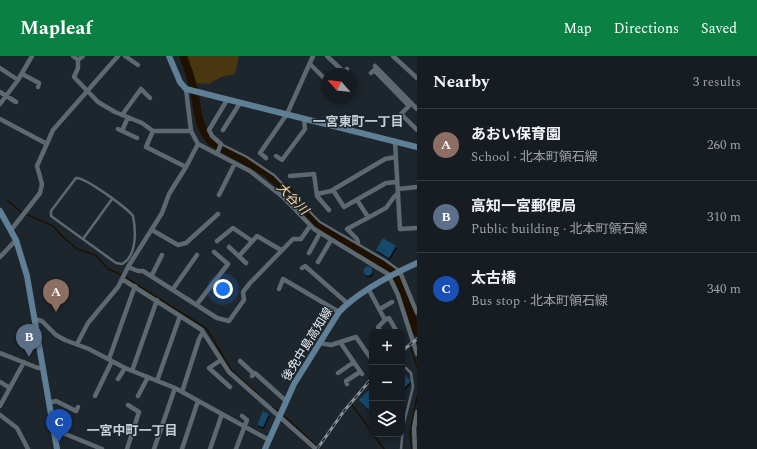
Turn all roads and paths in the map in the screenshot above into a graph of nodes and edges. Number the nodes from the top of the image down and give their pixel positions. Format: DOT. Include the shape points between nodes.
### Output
graph roads {
  1 [pos="32,56"];
  2 [pos="73,56"];
  3 [pos="83,56"];
  4 [pos="118,56"];
  5 [pos="125,56"];
  6 [pos="169,56"];
  7 [pos="313,56"];
  8 [pos="327,56"];
  9 [pos="393,56"];
  10 [pos="78,60"];
  11 [pos="310,64"];
  12 [pos="138,65"];
  13 [pos="375,66"];
  14 [pos="0,68"];
  15 [pos="338,68"];
  16 [pos="371,73"];
  17 [pos="22,74"];
  18 [pos="321,75"];
  19 [pos="417,78"];
  20 [pos="18,80"];
  21 [pos="38,87"];
  22 [pos="186,89"];
  23 [pos="0,92"];
  24 [pos="88,92"];
  25 [pos="7,96"];
  26 [pos="150,98"];
  27 [pos="227,100"];
  28 [pos="16,102"];
  29 [pos="0,104"];
  30 [pos="240,104"];
  31 [pos="417,109"];
  32 [pos="286,114"];
  33 [pos="122,115"];
  34 [pos="128,118"];
  35 [pos="0,119"];
  36 [pos="304,119"];
  37 [pos="223,130"];
  38 [pos="417,130"];
  39 [pos="191,131"];
  40 [pos="153,132"];
  41 [pos="137,138"];
  42 [pos="395,142"];
  43 [pos="47,144"];
  44 [pos="198,144"];
  45 [pos="221,144"];
  46 [pos="417,147"];
  47 [pos="217,154"];
  48 [pos="276,156"];
  49 [pos="266,158"];
  50 [pos="396,158"];
  51 [pos="235,163"];
  52 [pos="186,167"];
  53 [pos="290,176"];
  54 [pos="397,182"];
  55 [pos="416,186"];
  56 [pos="333,190"];
  57 [pos="398,191"];
  58 [pos="317,194"];
  59 [pos="220,195"];
  60 [pos="112,199"];
  61 [pos="357,200"];
  62 [pos="329,210"];
  63 [pos="0,211"];
  64 [pos="218,214"];
  65 [pos="368,217"];
  66 [pos="310,226"];
  67 [pos="417,228"];
  68 [pos="11,230"];
  69 [pos="152,230"];
  70 [pos="320,233"];
  71 [pos="16,240"];
  72 [pos="83,240"];
  73 [pos="331,240"];
  74 [pos="217,241"];
  75 [pos="252,241"];
  76 [pos="358,243"];
  77 [pos="229,247"];
  78 [pos="281,250"];
  79 [pos="214,252"];
  80 [pos="308,253"];
  81 [pos="162,255"];
  82 [pos="197,255"];
  83 [pos="240,256"];
  84 [pos="0,258"];
  85 [pos="246,262"];
  86 [pos="318,262"];
  87 [pos="417,264"];
  88 [pos="128,267"];
  89 [pos="302,268"];
  90 [pos="400,272"];
  91 [pos="152,275"];
  92 [pos="391,276"];
  93 [pos="123,277"];
  94 [pos="135,286"];
  95 [pos="172,288"];
  96 [pos="279,289"];
  97 [pos="369,290"];
  98 [pos="157,300"];
  99 [pos="392,302"];
  100 [pos="347,303"];
  101 [pos="197,304"];
  102 [pos="380,310"];
  103 [pos="339,312"];
  104 [pos="417,313"];
  105 [pos="180,316"];
  106 [pos="34,319"];
  107 [pos="385,320"];
  108 [pos="379,329"];
  109 [pos="395,329"];
  110 [pos="203,332"];
  111 [pos="340,342"];
  112 [pos="319,343"];
  113 [pos="77,344"];
  114 [pos="0,353"];
  115 [pos="417,354"];
  116 [pos="369,356"];
  117 [pos="110,360"];
  118 [pos="221,360"];
  119 [pos="240,361"];
  120 [pos="24,362"];
  121 [pos="354,362"];
  122 [pos="43,368"];
  123 [pos="124,368"];
  124 [pos="406,368"];
  125 [pos="132,371"];
  126 [pos="338,373"];
  127 [pos="148,377"];
  128 [pos="118,379"];
  129 [pos="157,380"];
  130 [pos="0,382"];
  131 [pos="347,384"];
  132 [pos="230,387"];
  133 [pos="10,388"];
  134 [pos="175,388"];
  135 [pos="182,392"];
  136 [pos="95,396"];
  137 [pos="138,396"];
  138 [pos="198,401"];
  139 [pos="286,401"];
  140 [pos="49,403"];
  141 [pos="128,405"];
  142 [pos="0,406"];
  143 [pos="78,407"];
  144 [pos="417,412"];
  145 [pos="222,414"];
  146 [pos="280,414"];
  147 [pos="0,415"];
  148 [pos="242,416"];
  149 [pos="245,426"];
  150 [pos="54,432"];
  151 [pos="269,440"];
  152 [pos="28,449"];
  153 [pos="57,449"];
  154 [pos="102,449"];
  155 [pos="127,449"];
  156 [pos="154,449"];
  157 [pos="182,449"];
  158 [pos="210,449"];
  159 [pos="236,449"];
  160 [pos="265,449"];
  161 [pos="316,449"];
  162 [pos="401,449"];
  163 [pos="415,449"];
  1 -- 17 [label="street"];
  2 -- 10 [label="street"];
  3 -- 10 [label="street"];
  4 -- 24 [label="street"];
  5 -- 12 [label="street"];
  6 -- 22 [label="main road" via="180,82"];
  7 -- 11 [label="street"];
  8 -- 15 [label="street"];
  9 -- 19 [label="street"];
  10 -- 24 [label="street" via="74,77"];
  11 -- 18 [label="street"];
  11 -- 32 [label="street"];
  13 -- 31 [label="street"];
  14 -- 20 [label="street"];
  16 -- 38 [label="street" via="374,70 409,106 401,114"];
  17 -- 20 [label="street"];
  17 -- 21 [label="street" via="39,83"];
  20 -- 25 [label="street"];
  22 -- 27 [label="main road"];
  22 -- 39 [label="street"];
  23 -- 25 [label="street"];
  24 -- 33 [label="street" via="98,102"];
  24 -- 43 [label="street" via="53,130"];
  25 -- 28 [label="street"];
  25 -- 29 [label="street"];
  26 -- 33 [label="street" via="141,89"];
  27 -- 30 [label="main road"];
  27 -- 45 [label="street" via="209,130"];
  30 -- 32 [label="main road"];
  30 -- 37 [label="street"];
  32 -- 36 [label="main road"];
  32 -- 49 [label="street" via="260,153"];
  33 -- 34 [label="street"];
  34 -- 40 [label="street" via="142,123"];
  34 -- 41 [label="street" via="120,130"];
  35 -- 43 [label="street"];
  36 -- 42 [label="main road"];
  36 -- 48 [label="street" via="305,128 282,160"];
  39 -- 40 [label="street"];
  39 -- 44 [label="street"];
  40 -- 52 [label="street" via="146,147"];
  42 -- 46 [label="main road"];
  42 -- 50 [label="street"];
  43 -- 68 [label="street" via="37,166 42,184 40,193"];
  44 -- 47 [label="street"];
  44 -- 52 [label="street"];
  45 -- 47 [label="street"];
  45 -- 76 [label="lane" via="264,168 285,185 320,222"];
  47 -- 51 [label="street"];
  50 -- 54 [label="street"];
  50 -- 56 [label="street" via="385,159"];
  51 -- 59 [label="street"];
  51 -- 66 [label="street" via="250,171 283,197"];
  52 -- 69 [label="street" via="169,194"];
  53 -- 58 [label="street" via="314,174"];
  54 -- 57 [label="street"];
  54 -- 61 [label="street" via="386,183"];
  55 -- 57 [label="street"];
  56 -- 58 [label="street"];
  56 -- 61 [label="street" via="344,208"];
  57 -- 65 [label="street" via="386,208"];
  57 -- 67 [label="street" via="400,229"];
  58 -- 62 [label="street"];
  60 -- 72 [label="lane"];
  60 -- 72 [label="lane" via="133,216 134,250 131,256 125,263 119,264"];
  60 -- 72 [label="lane" via="83,179 76,178 51,212 53,218"];
  61 -- 65 [label="street"];
  63 -- 68 [label="main road"];
  64 -- 69 [label="street" via="186,243 178,245"];
  65 -- 76 [label="street" via="347,229"];
  66 -- 70 [label="street"];
  66 -- 78 [label="street" via="301,239 292,239"];
  68 -- 71 [label="main road"];
  69 -- 88 [label="street"];
  70 -- 73 [label="street"];
  70 -- 80 [label="street"];
  71 -- 84 [label="street"];
  71 -- 106 [label="main road" via="26,270"];
  73 -- 86 [label="street"];
  73 -- 92 [label="street"];
  74 -- 75 [label="street" via="233,228"];
  75 -- 78 [label="street" via="257,236"];
  75 -- 83 [label="street"];
  76 -- 90 [label="lane" via="392,264"];
  77 -- 83 [label="street"];
  78 -- 101 [label="street" via="243,292 244,300 229,321 217,318"];
  79 -- 101 [label="street" via="228,264"];
  81 -- 91 [label="street"];
  82 -- 95 [label="street"];
  83 -- 85 [label="street"];
  87 -- 90 [label="main road, 後免中島高知線"];
  88 -- 91 [label="street"];
  88 -- 93 [label="street"];
  89 -- 100 [label="street" via="305,266"];
  90 -- 92 [label="main road, 後免中島高知線"];
  90 -- 104 [label="street"];
  91 -- 95 [label="street"];
  92 -- 97 [label="main road, 後免中島高知線"];
  92 -- 115 [label="street"];
  93 -- 94 [label="street"];
  93 -- 113 [label="street" via="118,287 88,322"];
  94 -- 98 [label="street"];
  94 -- 117 [label="street"];
  95 -- 101 [label="street"];
  96 -- 103 [label="street" via="283,279"];
  97 -- 100 [label="main road, 後免中島高知線"];
  97 -- 102 [label="street"];
  98 -- 105 [label="street"];
  98 -- 125 [label="street"];
  99 -- 102 [label="street"];
  100 -- 103 [label="main road, 後免中島高知線"];
  102 -- 107 [label="street"];
  103 -- 112 [label="main road, 後免中島高知線"];
  105 -- 110 [label="street"];
  105 -- 129 [label="street"];
  106 -- 113 [label="street" via="42,321 58,337"];
  106 -- 122 [label="main road"];
  107 -- 108 [label="street"];
  107 -- 109 [label="street" via="389,318"];
  110 -- 118 [label="street"];
  110 -- 135 [label="street"];
  111 -- 112 [label="street" via="331,345"];
  111 -- 116 [label="street" via="356,337"];
  111 -- 121 [label="street"];
  112 -- 139 [label="main road, 後免中島高知線"];
  113 -- 117 [label="street"];
  114 -- 120 [label="street"];
  117 -- 123 [label="street"];
  117 -- 136 [label="street"];
  118 -- 132 [label="street" via="209,368"];
  118 -- 146 [label="street" via="232,374"];
  119 -- 139 [label="street" via="253,375 255,373"];
  120 -- 122 [label="street"];
  120 -- 133 [label="street"];
  121 -- 126 [label="street"];
  121 -- 131 [label="street" via="361,373 346,382"];
  122 -- 140 [label="main road"];
  123 -- 125 [label="street"];
  123 -- 128 [label="street"];
  124 -- 162 [label="lane" via="411,373 413,387 403,427"];
  125 -- 127 [label="street"];
  127 -- 129 [label="street"];
  127 -- 137 [label="street"];
  129 -- 134 [label="street"];
  130 -- 133 [label="street"];
  133 -- 142 [label="street"];
  134 -- 135 [label="street"];
  134 -- 156 [label="street"];
  135 -- 138 [label="street"];
  138 -- 145 [label="street"];
  138 -- 157 [label="street"];
  139 -- 146 [label="main road, 後免中島高知線"];
  140 -- 143 [label="street" via="56,401 76,411"];
  140 -- 150 [label="main road"];
  141 -- 155 [label="street" via="139,412"];
  144 -- 163 [label="street" via="414,428"];
  145 -- 149 [label="street"];
  145 -- 158 [label="street"];
  146 -- 151 [label="main road, 後免中島高知線"];
  146 -- 161 [label="street"];
  147 -- 152 [label="street" via="17,428"];
  148 -- 149 [label="street" via="248,420"];
  149 -- 151 [label="street"];
  149 -- 159 [label="street"];
  150 -- 153 [label="main road"];
  150 -- 154 [label="street" via="58,431"];
  151 -- 160 [label="main road, 後免中島高知線"];
}
